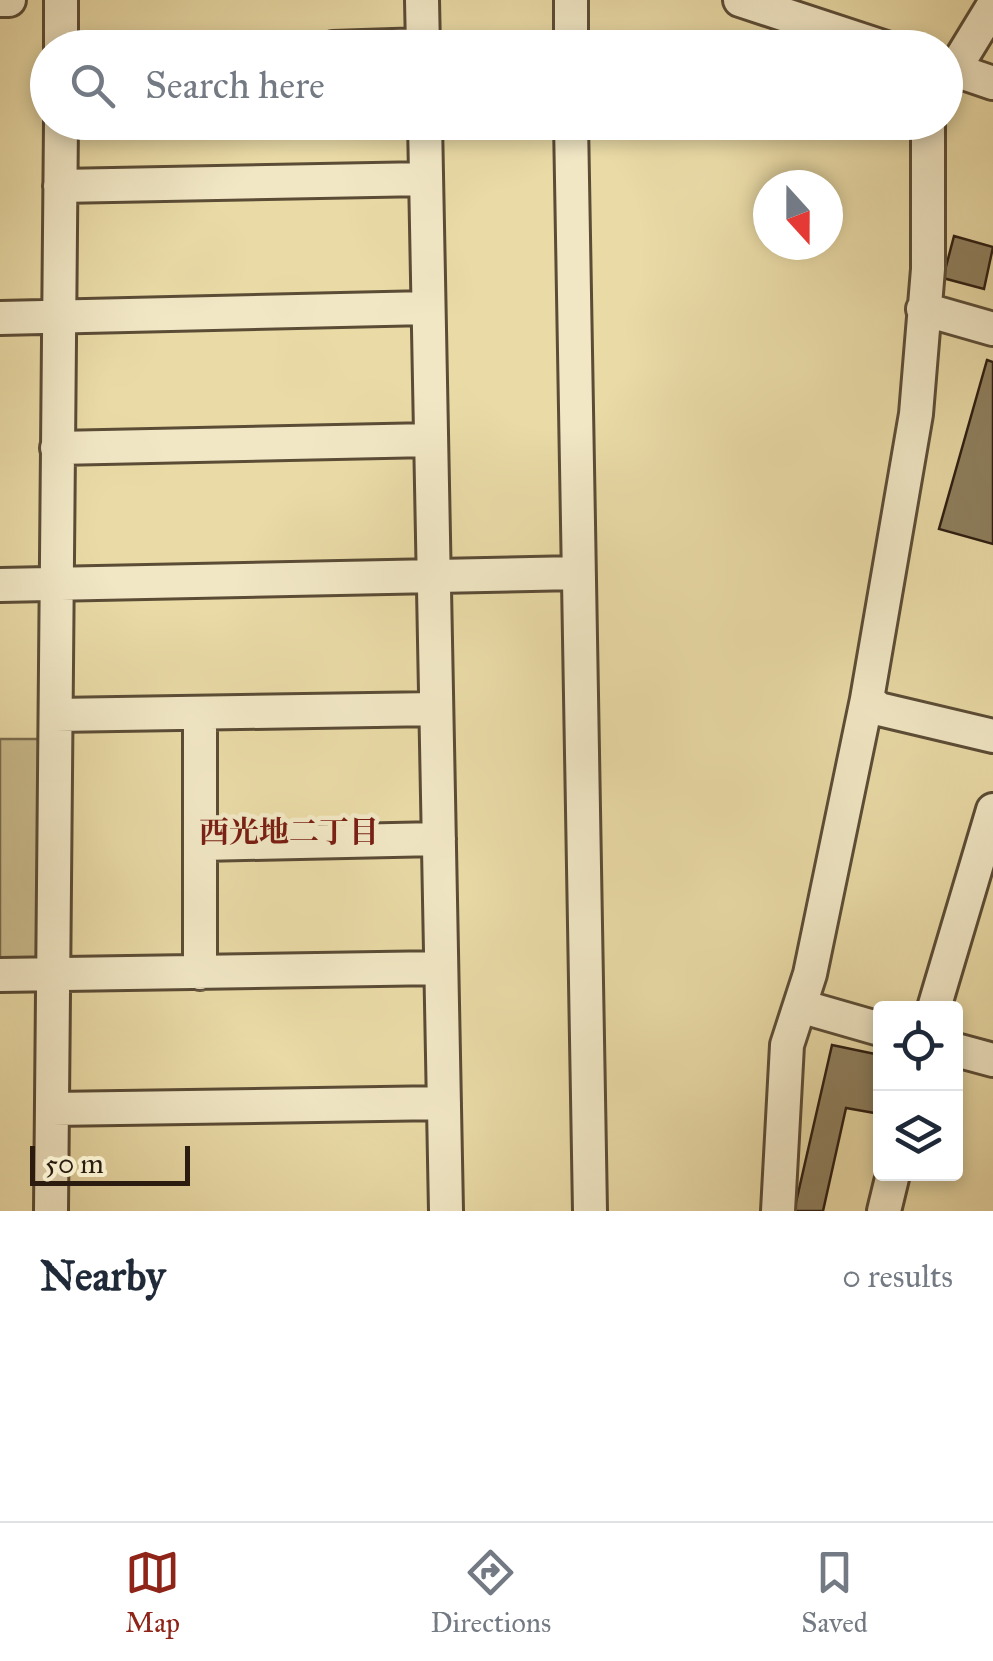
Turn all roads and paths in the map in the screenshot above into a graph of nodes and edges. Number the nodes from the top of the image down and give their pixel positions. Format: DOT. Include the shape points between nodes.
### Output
graph roads {
  1 [pos="0,0"];
  2 [pos="10,0"];
  3 [pos="60,0"];
  4 [pos="422,0"];
  5 [pos="570,0"];
  6 [pos="740,0"];
  7 [pos="993,6"];
  8 [pos="61,30"];
  9 [pos="423,30"];
  10 [pos="571,30"];
  11 [pos="831,30"];
  12 [pos="963,51"];
  13 [pos="963,76"];
  14 [pos="993,83"];
  15 [pos="60,140"];
  16 [pos="425,140"];
  17 [pos="571,140"];
  18 [pos="928,140"];
  19 [pos="426,179"];
  20 [pos="60,186"];
  21 [pos="428,308"];
  22 [pos="923,309"];
  23 [pos="59,317"];
  24 [pos="0,318"];
  25 [pos="993,329"];
  26 [pos="431,440"];
  27 [pos="57,448"];
  28 [pos="576,573"];
  29 [pos="434,576"];
  30 [pos="55,584"];
  31 [pos="0,586"];
  32 [pos="867,699"];
  33 [pos="436,710"];
  34 [pos="200,713"];
  35 [pos="56,715"];
  36 [pos="993,736"];
  37 [pos="993,810"];
  38 [pos="439,839"];
  39 [pos="200,844"];
  40 [pos="442,968"];
  41 [pos="200,973"];
  42 [pos="52,974"];
  43 [pos="0,975"];
  44 [pos="936,1001"];
  45 [pos="800,1006"];
  46 [pos="873,1027"];
  47 [pos="963,1052"];
  48 [pos="993,1060"];
  49 [pos="444,1103"];
  50 [pos="52,1108"];
  51 [pos="890,1181"];
  52 [pos="50,1211"];
  53 [pos="446,1211"];
  54 [pos="590,1211"];
  55 [pos="778,1211"];
  56 [pos="884,1211"];
  1 -- 2 [label="street"];
  3 -- 8 [label="street"];
  4 -- 9 [label="street"];
  5 -- 10 [label="street"];
  6 -- 11 [label="street"];
  7 -- 12 [label="street"];
  13 -- 14 [label="street"];
  15 -- 20 [label="street"];
  16 -- 19 [label="street"];
  17 -- 28 [label="street"];
  18 -- 22 [label="street"];
  19 -- 20 [label="street"];
  19 -- 21 [label="street"];
  20 -- 23 [label="street"];
  21 -- 23 [label="street"];
  21 -- 26 [label="street"];
  22 -- 25 [label="street"];
  22 -- 32 [label="street" via="916,414"];
  23 -- 24 [label="street"];
  23 -- 27 [label="street"];
  26 -- 27 [label="street"];
  26 -- 29 [label="street"];
  27 -- 30 [label="street"];
  28 -- 29 [label="street"];
  28 -- 54 [label="street"];
  29 -- 30 [label="street"];
  29 -- 33 [label="street"];
  30 -- 31 [label="street"];
  30 -- 35 [label="street"];
  32 -- 36 [label="street" via="879,709"];
  32 -- 45 [label="street"];
  33 -- 34 [label="street"];
  33 -- 38 [label="street"];
  34 -- 35 [label="street"];
  34 -- 39 [label="street"];
  35 -- 42 [label="street"];
  37 -- 44 [label="street"];
  38 -- 39 [label="street"];
  38 -- 40 [label="street"];
  39 -- 41 [label="street"];
  40 -- 41 [label="street"];
  40 -- 49 [label="street"];
  41 -- 42 [label="street"];
  42 -- 43 [label="street"];
  42 -- 50 [label="street"];
  45 -- 46 [label="street"];
  45 -- 55 [label="street" via="787,1045"];
  47 -- 48 [label="street"];
  49 -- 50 [label="street"];
  49 -- 53 [label="street"];
  50 -- 52 [label="street"];
  51 -- 56 [label="street"];
}
